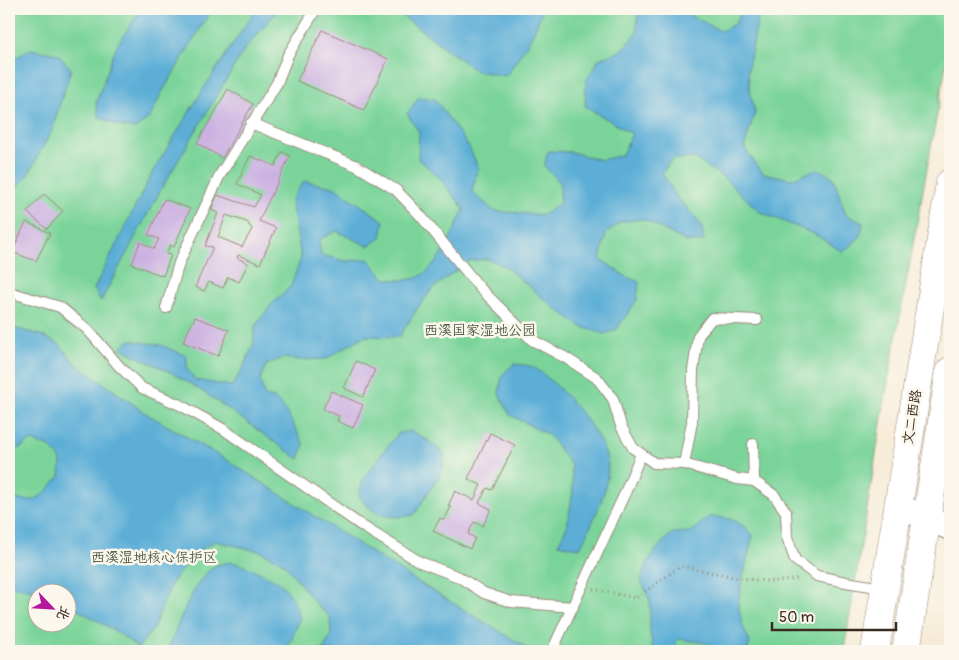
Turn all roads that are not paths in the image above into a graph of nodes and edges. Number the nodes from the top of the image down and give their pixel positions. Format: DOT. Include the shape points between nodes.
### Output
graph roads {
  1 [pos="316,9"];
  2 [pos="251,124"];
  3 [pos="950,183"];
  4 [pos="9,292"];
  5 [pos="166,308"];
  6 [pos="757,320"];
  7 [pos="950,371"];
  8 [pos="753,444"];
  9 [pos="641,454"];
  10 [pos="684,464"];
  11 [pos="754,481"];
  12 [pos="898,506"];
  13 [pos="939,523"];
  14 [pos="884,588"];
  15 [pos="573,607"];
  16 [pos="552,651"];
  17 [pos="875,651"];
  18 [pos="906,651"];
  1 -- 2 [label="lane"];
  2 -- 5 [label="lane" via="220,174 179,263"];
  2 -- 9 [label="lane" via="357,166 396,190 499,308 532,340 596,378 613,399 621,426 633,448"];
  3 -- 12 [label="main road, 文二西路"];
  4 -- 15 [label="lane" via="60,306 88,330 142,388 223,428 362,526 420,562 459,577 484,593 511,602"];
  6 -- 10 [label="lane" via="712,318 698,336 693,371 692,422"];
  7 -- 13 [label="main road"];
  8 -- 11 [label="lane"];
  9 -- 10 [label="lane" via="654,463"];
  9 -- 15 [label="lane"];
  10 -- 11 [label="lane"];
  11 -- 14 [label="lane" via="774,495 786,512 787,538 795,560 817,576"];
  12 -- 13 [label="street"];
  12 -- 14 [label="main road, 文二西路"];
  13 -- 18 [label="main road"];
  14 -- 17 [label="main road, 文二西路"];
  15 -- 16 [label="lane"];
}
